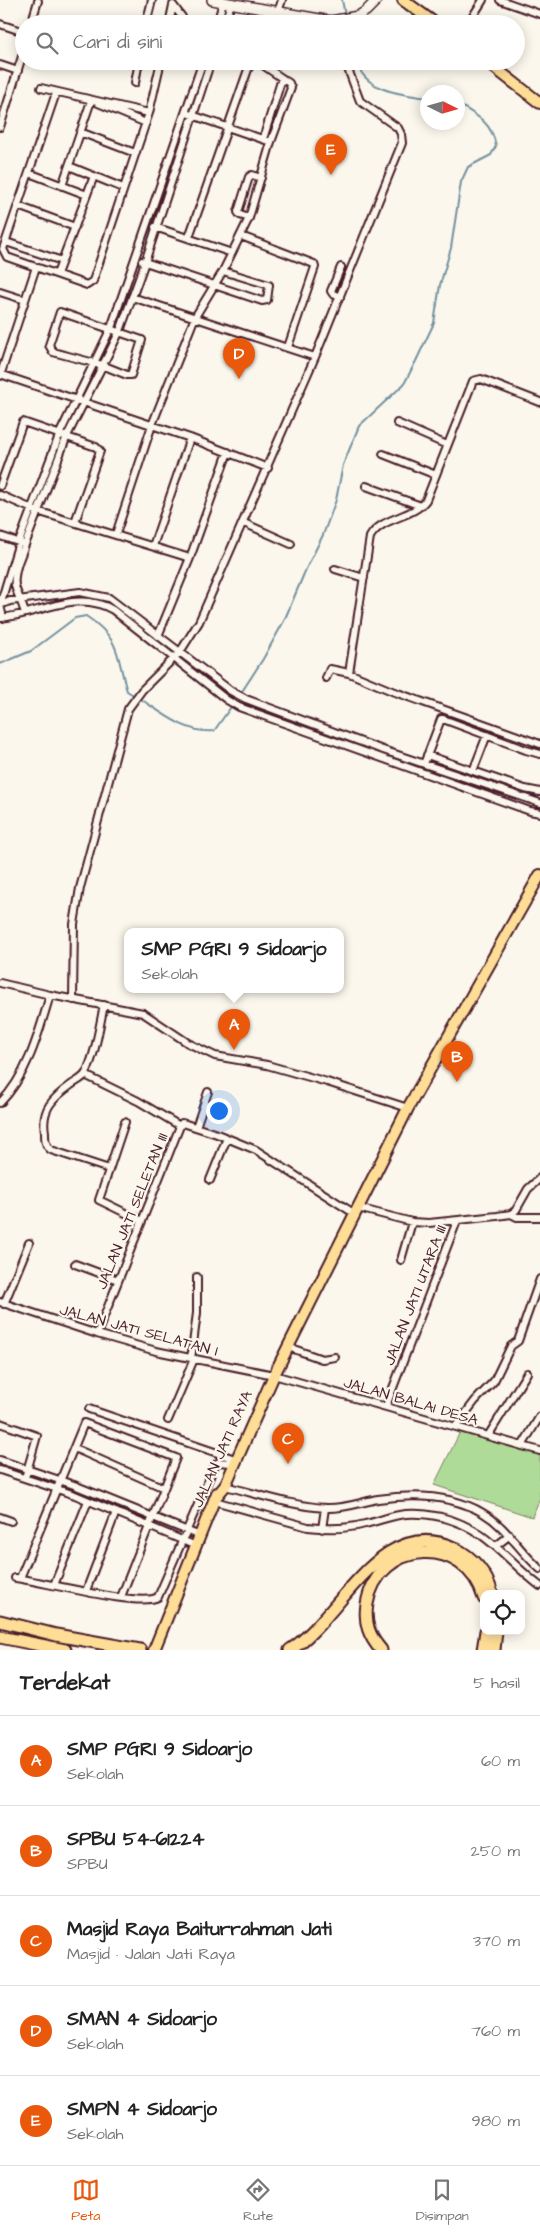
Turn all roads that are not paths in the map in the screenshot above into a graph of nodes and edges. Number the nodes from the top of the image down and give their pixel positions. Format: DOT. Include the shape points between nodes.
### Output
graph roads {
  1 [pos="152,0"];
  2 [pos="212,0"];
  3 [pos="282,0"];
  4 [pos="403,0"];
  5 [pos="483,0"];
  6 [pos="500,0"];
  7 [pos="38,1"];
  8 [pos="378,1"];
  9 [pos="173,2"];
  10 [pos="227,3"];
  11 [pos="278,12"];
  12 [pos="540,14"];
  13 [pos="34,15"];
  14 [pos="148,15"];
  15 [pos="171,15"];
  16 [pos="181,15"];
  17 [pos="223,15"];
  18 [pos="295,15"];
  19 [pos="358,15"];
  20 [pos="424,15"];
  21 [pos="474,15"];
  22 [pos="0,24"];
  23 [pos="15,29"];
  24 [pos="0,65"];
  25 [pos="137,70"];
  26 [pos="160,70"];
  27 [pos="201,70"];
  28 [pos="207,70"];
  29 [pos="248,70"];
  30 [pos="270,70"];
  31 [pos="348,70"];
  32 [pos="498,70"];
  33 [pos="18,71"];
  34 [pos="282,78"];
  35 [pos="135,83"];
  36 [pos="41,88"];
  37 [pos="56,93"];
  38 [pos="94,101"];
  39 [pos="540,103"];
  40 [pos="149,113"];
  41 [pos="189,114"];
  42 [pos="146,122"];
  43 [pos="0,126"];
  44 [pos="227,128"];
  45 [pos="80,132"];
  46 [pos="263,139"];
  47 [pos="271,142"];
  48 [pos="135,153"];
  49 [pos="69,166"];
  50 [pos="29,173"];
  51 [pos="94,176"];
  52 [pos="261,178"];
  53 [pos="62,186"];
  54 [pos="123,188"];
  55 [pos="87,195"];
  56 [pos="18,206"];
  57 [pos="249,218"];
  58 [pos="75,227"];
  59 [pos="155,227"];
  60 [pos="241,236"];
  61 [pos="189,237"];
  62 [pos="6,242"];
  63 [pos="232,253"];
  64 [pos="136,258"];
  65 [pos="62,261"];
  66 [pos="145,262"];
  67 [pos="36,267"];
  68 [pos="341,267"];
  69 [pos="223,271"];
  70 [pos="58,274"];
  71 [pos="214,285"];
  72 [pos="0,292"];
  73 [pos="132,297"];
  74 [pos="340,297"];
  75 [pos="25,300"];
  76 [pos="195,317"];
  77 [pos="111,328"];
  78 [pos="120,331"];
  79 [pos="288,347"];
  80 [pos="315,357"];
  81 [pos="95,363"];
  82 [pos="102,365"];
  83 [pos="0,375"];
  84 [pos="76,400"];
  85 [pos="540,402"];
  86 [pos="84,403"];
  87 [pos="396,422"];
  88 [pos="152,425"];
  89 [pos="60,433"];
  90 [pos="68,436"];
  91 [pos="190,438"];
  92 [pos="447,445"];
  93 [pos="228,452"];
  94 [pos="383,454"];
  95 [pos="268,468"];
  96 [pos="436,475"];
  97 [pos="0,486"];
  98 [pos="366,486"];
  99 [pos="0,495"];
  100 [pos="421,506"];
  101 [pos="34,509"];
  102 [pos="74,522"];
  103 [pos="244,523"];
  104 [pos="116,534"];
  105 [pos="0,536"];
  106 [pos="21,543"];
  107 [pos="292,544"];
  108 [pos="153,546"];
  109 [pos="190,558"];
  110 [pos="335,569"];
  111 [pos="0,575"];
  112 [pos="10,578"];
  113 [pos="364,578"];
  114 [pos="20,600"];
  115 [pos="0,605"];
  116 [pos="25,613"];
  117 [pos="2,618"];
  118 [pos="136,618"];
  119 [pos="131,624"];
  120 [pos="148,633"];
  121 [pos="158,636"];
  122 [pos="180,652"];
  123 [pos="174,658"];
  124 [pos="348,673"];
  125 [pos="326,678"];
  126 [pos="272,709"];
  127 [pos="268,718"];
  128 [pos="487,735"];
  129 [pos="540,744"];
  130 [pos="380,749"];
  131 [pos="540,754"];
  132 [pos="427,755"];
  133 [pos="377,757"];
  134 [pos="427,765"];
  135 [pos="473,771"];
  136 [pos="426,775"];
  137 [pos="540,792"];
  138 [pos="540,803"];
  139 [pos="540,813"];
  140 [pos="539,877"];
  141 [pos="0,982"];
  142 [pos="50,995"];
  143 [pos="73,1000"];
  144 [pos="104,1005"];
  145 [pos="85,1075"];
  146 [pos="208,1092"];
  147 [pos="0,1103"];
  148 [pos="408,1108"];
  149 [pos="125,1122"];
  150 [pos="180,1126"];
  151 [pos="196,1127"];
  152 [pos="227,1138"];
  153 [pos="109,1169"];
  154 [pos="540,1178"];
  155 [pos="210,1180"];
  156 [pos="356,1211"];
  157 [pos="511,1214"];
  158 [pos="540,1217"];
  159 [pos="457,1220"];
  160 [pos="142,1221"];
  161 [pos="412,1222"];
  162 [pos="29,1243"];
  163 [pos="401,1260"];
  164 [pos="75,1264"];
  165 [pos="198,1277"];
  166 [pos="118,1280"];
  167 [pos="540,1280"];
  168 [pos="2,1303"];
  169 [pos="97,1334"];
  170 [pos="288,1346"];
  171 [pos="335,1357"];
  172 [pos="193,1359"];
  173 [pos="527,1373"];
  174 [pos="274,1375"];
  175 [pos="268,1388"];
  176 [pos="386,1406"];
  177 [pos="89,1409"];
  178 [pos="540,1416"];
  179 [pos="168,1420"];
  180 [pos="0,1423"];
  181 [pos="456,1426"];
  182 [pos="488,1436"];
  183 [pos="522,1446"];
  184 [pos="74,1448"];
  185 [pos="540,1451"];
  186 [pos="0,1460"];
  187 [pos="231,1460"];
  188 [pos="28,1468"];
  189 [pos="0,1470"];
  190 [pos="25,1478"];
  191 [pos="62,1480"];
  192 [pos="225,1486"];
  193 [pos="164,1488"];
  194 [pos="58,1489"];
  195 [pos="217,1500"];
  196 [pos="88,1501"];
  197 [pos="325,1508"];
  198 [pos="116,1512"];
  199 [pos="0,1517"];
  200 [pos="154,1518"];
  201 [pos="12,1520"];
  202 [pos="150,1527"];
  203 [pos="322,1529"];
  204 [pos="185,1531"];
  205 [pos="510,1535"];
  206 [pos="200,1536"];
  207 [pos="181,1540"];
  208 [pos="196,1546"];
  209 [pos="496,1546"];
  210 [pos="188,1569"];
  211 [pos="540,1569"];
  212 [pos="54,1585"];
  213 [pos="540,1586"];
  214 [pos="480,1590"];
  215 [pos="490,1590"];
  216 [pos="86,1591"];
  217 [pos="121,1597"];
  218 [pos="0,1621"];
  219 [pos="485,1635"];
  220 [pos="496,1635"];
  221 [pos="0,1637"];
  222 [pos="135,1649"];
  223 [pos="65,1650"];
  224 [pos="148,1650"];
  225 [pos="154,1650"];
  226 [pos="160,1650"];
  227 [pos="290,1650"];
  228 [pos="381,1650"];
  229 [pos="483,1650"];
  230 [pos="494,1650"];
  1 -- 14 [label="street"];
  2 -- 10 [label="street"];
  3 -- 11 [label="street"];
  4 -- 20 [label="main road"];
  5 -- 21 [label="street"];
  6 -- 12 [label="street"];
  7 -- 13 [label="street"];
  8 -- 19 [label="street"];
  9 -- 15 [label="street"];
  9 -- 16 [label="street"];
  10 -- 11 [label="street"];
  10 -- 17 [label="street"];
  11 -- 18 [label="street"];
  22 -- 23 [label="street"];
  24 -- 33 [label="street"];
  25 -- 35 [label="street"];
  26 -- 40 [label="street"];
  27 -- 41 [label="street"];
  28 -- 41 [label="street"];
  29 -- 44 [label="street"];
  30 -- 34 [label="street"];
  31 -- 74 [label="street" via="360,101 398,128 402,143"];
  32 -- 39 [label="main road"];
  33 -- 43 [label="street"];
  34 -- 46 [label="street"];
  34 -- 47 [label="street" via="291,88"];
  36 -- 37 [label="street"];
  37 -- 38 [label="street"];
  37 -- 50 [label="street"];
  38 -- 40 [label="street"];
  38 -- 42 [label="street"];
  38 -- 45 [label="street"];
  40 -- 42 [label="street"];
  41 -- 44 [label="street"];
  41 -- 59 [label="street"];
  41 -- 64 [label="street"];
  42 -- 48 [label="street"];
  44 -- 46 [label="street"];
  44 -- 61 [label="street"];
  45 -- 48 [label="street"];
  45 -- 49 [label="street"];
  46 -- 47 [label="street"];
  47 -- 52 [label="street"];
  48 -- 54 [label="street"];
  49 -- 51 [label="street"];
  49 -- 53 [label="street"];
  50 -- 53 [label="street"];
  50 -- 56 [label="street"];
  51 -- 54 [label="street"];
  51 -- 55 [label="street"];
  52 -- 57 [label="street"];
  52 -- 57 [label="street" via="249,176 238,212"];
  53 -- 55 [label="street"];
  54 -- 70 [label="street" via="93,281 86,285"];
  55 -- 58 [label="street"];
  56 -- 58 [label="street"];
  56 -- 62 [label="street"];
  57 -- 60 [label="street"];
  58 -- 65 [label="street"];
  59 -- 61 [label="street"];
  59 -- 66 [label="street"];
  60 -- 63 [label="street"];
  60 -- 79 [label="street" via="314,264"];
  61 -- 63 [label="street"];
  62 -- 65 [label="street"];
  62 -- 67 [label="street" via="3,248 7,257"];
  63 -- 69 [label="street"];
  64 -- 66 [label="street"];
  64 -- 77 [label="street"];
  65 -- 70 [label="street"];
  66 -- 71 [label="street"];
  66 -- 73 [label="street"];
  67 -- 70 [label="street"];
  67 -- 75 [label="street"];
  68 -- 74 [label="street" via="331,291"];
  69 -- 71 [label="street"];
  69 -- 71 [label="street" via="269,285 267,300"];
  71 -- 76 [label="street"];
  72 -- 75 [label="street"];
  73 -- 76 [label="street"];
  73 -- 78 [label="street"];
  74 -- 80 [label="street"];
  75 -- 83 [label="street"];
  76 -- 79 [label="street"];
  76 -- 88 [label="street"];
  77 -- 78 [label="street"];
  77 -- 81 [label="street"];
  77 -- 81 [label="street" via="63,312 58,315 50,349"];
  78 -- 82 [label="street"];
  78 -- 82 [label="street" via="142,340 131,375"];
  79 -- 80 [label="street"];
  80 -- 95 [label="street"];
  81 -- 82 [label="street"];
  81 -- 84 [label="street"];
  82 -- 86 [label="street"];
  83 -- 84 [label="street"];
  84 -- 86 [label="street"];
  84 -- 89 [label="street"];
  85 -- 92 [label="street" via="476,379"];
  86 -- 88 [label="street"];
  86 -- 90 [label="street"];
  87 -- 92 [label="street"];
  88 -- 91 [label="street"];
  88 -- 104 [label="street"];
  89 -- 90 [label="street"];
  89 -- 97 [label="street" via="23,422"];
  89 -- 101 [label="street"];
  90 -- 101 [label="street"];
  90 -- 102 [label="street" via="96,446 100,451"];
  91 -- 93 [label="street"];
  91 -- 108 [label="street"];
  92 -- 96 [label="street"];
  93 -- 95 [label="street"];
  93 -- 109 [label="street"];
  94 -- 96 [label="street"];
  95 -- 103 [label="street"];
  96 -- 100 [label="street"];
  98 -- 100 [label="street"];
  99 -- 101 [label="street"];
  100 -- 113 [label="street" via="374,530 368,542"];
  101 -- 102 [label="street"];
  101 -- 106 [label="street"];
  102 -- 104 [label="street"];
  103 -- 107 [label="street"];
  103 -- 122 [label="street" via="199,622"];
  104 -- 108 [label="street"];
  105 -- 106 [label="street"];
  106 -- 112 [label="street"];
  108 -- 109 [label="street"];
  109 -- 121 [label="street"];
  110 -- 113 [label="street"];
  111 -- 112 [label="street"];
  112 -- 114 [label="street"];
  112 -- 115 [label="street"];
  113 -- 124 [label="street"];
  114 -- 115 [label="street"];
  114 -- 116 [label="street"];
  114 -- 118 [label="street" via="64,593 92,593 109,598"];
  115 -- 117 [label="street"];
  116 -- 117 [label="street"];
  116 -- 119 [label="street" via="69,602 92,601 108,607"];
  118 -- 119 [label="street"];
  118 -- 120 [label="street"];
  119 -- 120 [label="street"];
  120 -- 121 [label="street"];
  120 -- 123 [label="street"];
  121 -- 122 [label="street"];
  122 -- 123 [label="street"];
  122 -- 126 [label="street" via="231,690"];
  123 -- 127 [label="street" via="227,700"];
  123 -- 143 [label="street" via="130,704 80,888 74,924"];
  124 -- 125 [label="street" via="330,669"];
  124 -- 129 [label="street"];
  126 -- 127 [label="street"];
  126 -- 130 [label="street"];
  127 -- 133 [label="street"];
  128 -- 131 [label="street"];
  128 -- 132 [label="street" via="441,719"];
  128 -- 135 [label="street"];
  130 -- 133 [label="street"];
  130 -- 134 [label="street"];
  132 -- 134 [label="street"];
  132 -- 135 [label="street"];
  133 -- 136 [label="street"];
  134 -- 136 [label="street"];
  134 -- 138 [label="street"];
  135 -- 137 [label="street"];
  136 -- 139 [label="street"];
  140 -- 148 [label="main road"];
  141 -- 142 [label="street"];
  142 -- 143 [label="street"];
  142 -- 147 [label="street" via="29,1056 19,1077"];
  143 -- 144 [label="street"];
  144 -- 145 [label="street"];
  144 -- 148 [label="street" via="143,1013 188,1043 215,1056 276,1068"];
  145 -- 150 [label="street"];
  145 -- 153 [label="street" via="59,1094 45,1111 46,1145 51,1150"];
  146 -- 151 [label="street"];
  148 -- 156 [label="main road"];
  149 -- 153 [label="street"];
  150 -- 151 [label="street" via="182,1123"];
  150 -- 160 [label="street, JALAN JATI SELETAN III"];
  151 -- 152 [label="street"];
  152 -- 155 [label="street"];
  152 -- 156 [label="street" via="256,1150"];
  153 -- 160 [label="street" via="99,1200"];
  154 -- 157 [label="street"];
  156 -- 161 [label="street"];
  156 -- 170 [label="main road"];
  157 -- 158 [label="street" via="522,1218"];
  157 -- 159 [label="street"];
  159 -- 161 [label="street"];
  159 -- 176 [label="street, JALAN JATI UTARA III"];
  160 -- 166 [label="street, JALAN JATI SELETAN III"];
  161 -- 163 [label="street"];
  162 -- 168 [label="street"];
  164 -- 166 [label="street"];
  165 -- 172 [label="street"];
  166 -- 169 [label="street, JALAN JATI SELETAN III"];
  167 -- 181 [label="street" via="518,1341 510,1346 494,1381"];
  168 -- 169 [label="street, JALAN JATI SELATAN I"];
  169 -- 172 [label="street, JALAN JATI SELATAN I"];
  170 -- 171 [label="street" via="322,1359"];
  170 -- 174 [label="main road"];
  172 -- 174 [label="street, JALAN JATI SELATAN I"];
  172 -- 179 [label="street"];
  173 -- 182 [label="street"];
  174 -- 175 [label="main road"];
  174 -- 176 [label="street, JALAN BALAI DESA"];
  175 -- 187 [label="main road, JALAN JATI RAYA" via="263,1391"];
  175 -- 192 [label="main road, JALAN JATI RAYA"];
  176 -- 181 [label="street, JALAN BALAI DESA"];
  177 -- 187 [label="street"];
  178 -- 183 [label="street"];
  180 -- 188 [label="street" via="36,1436"];
  181 -- 182 [label="street, JALAN BALAI DESA"];
  182 -- 183 [label="street, JALAN BALAI DESA"];
  183 -- 185 [label="street, JALAN BALAI DESA"];
  184 -- 191 [label="street"];
  184 -- 193 [label="street"];
  184 -- 193 [label="street" via="84,1423 176,1458"];
  186 -- 188 [label="street"];
  187 -- 195 [label="main road, JALAN JATI RAYA"];
  187 -- 204 [label="street" via="215,1465"];
  188 -- 190 [label="street"];
  188 -- 191 [label="street"];
  189 -- 190 [label="street"];
  190 -- 194 [label="street"];
  191 -- 194 [label="street"];
  191 -- 200 [label="street"];
  192 -- 195 [label="main road, JALAN JATI RAYA"];
  192 -- 197 [label="street"];
  193 -- 200 [label="street"];
  194 -- 196 [label="street"];
  194 -- 212 [label="street" via="17,1578"];
  195 -- 203 [label="street"];
  195 -- 206 [label="main road, JALAN JATI RAYA"];
  195 -- 226 [label="main road, JALAN JATI RAYA"];
  196 -- 198 [label="street"];
  196 -- 212 [label="street"];
  197 -- 203 [label="street"];
  197 -- 205 [label="street" via="407,1496 436,1498 482,1512"];
  198 -- 202 [label="street"];
  198 -- 216 [label="street"];
  199 -- 201 [label="street"];
  200 -- 202 [label="street"];
  200 -- 204 [label="street"];
  202 -- 207 [label="street"];
  202 -- 217 [label="street"];
  203 -- 209 [label="street" via="363,1525 400,1515 426,1514 471,1527"];
  204 -- 206 [label="street"];
  204 -- 207 [label="street"];
  205 -- 209 [label="street"];
  205 -- 211 [label="street"];
  206 -- 208 [label="main road, JALAN JATI RAYA"];
  207 -- 208 [label="street"];
  207 -- 217 [label="street" via="158,1597 143,1601"];
  208 -- 210 [label="main road, JALAN JATI RAYA"];
  209 -- 213 [label="street" via="523,1574"];
  210 -- 224 [label="main road, JALAN JATI RAYA" via="176,1580"];
  210 -- 225 [label="main road, JALAN JATI RAYA"];
  212 -- 216 [label="street"];
  214 -- 228 [label="highway" via="472,1574 450,1557 424,1552 400,1558 378,1576 368,1599 368,1628"];
  215 -- 227 [label="highway" via="482,1572 461,1552 433,1543 411,1544 391,1552 372,1566 313,1632"];
  216 -- 217 [label="street"];
  218 -- 222 [label="highway"];
  219 -- 229 [label="highway"];
  220 -- 230 [label="highway"];
  221 -- 223 [label="highway"];
}
